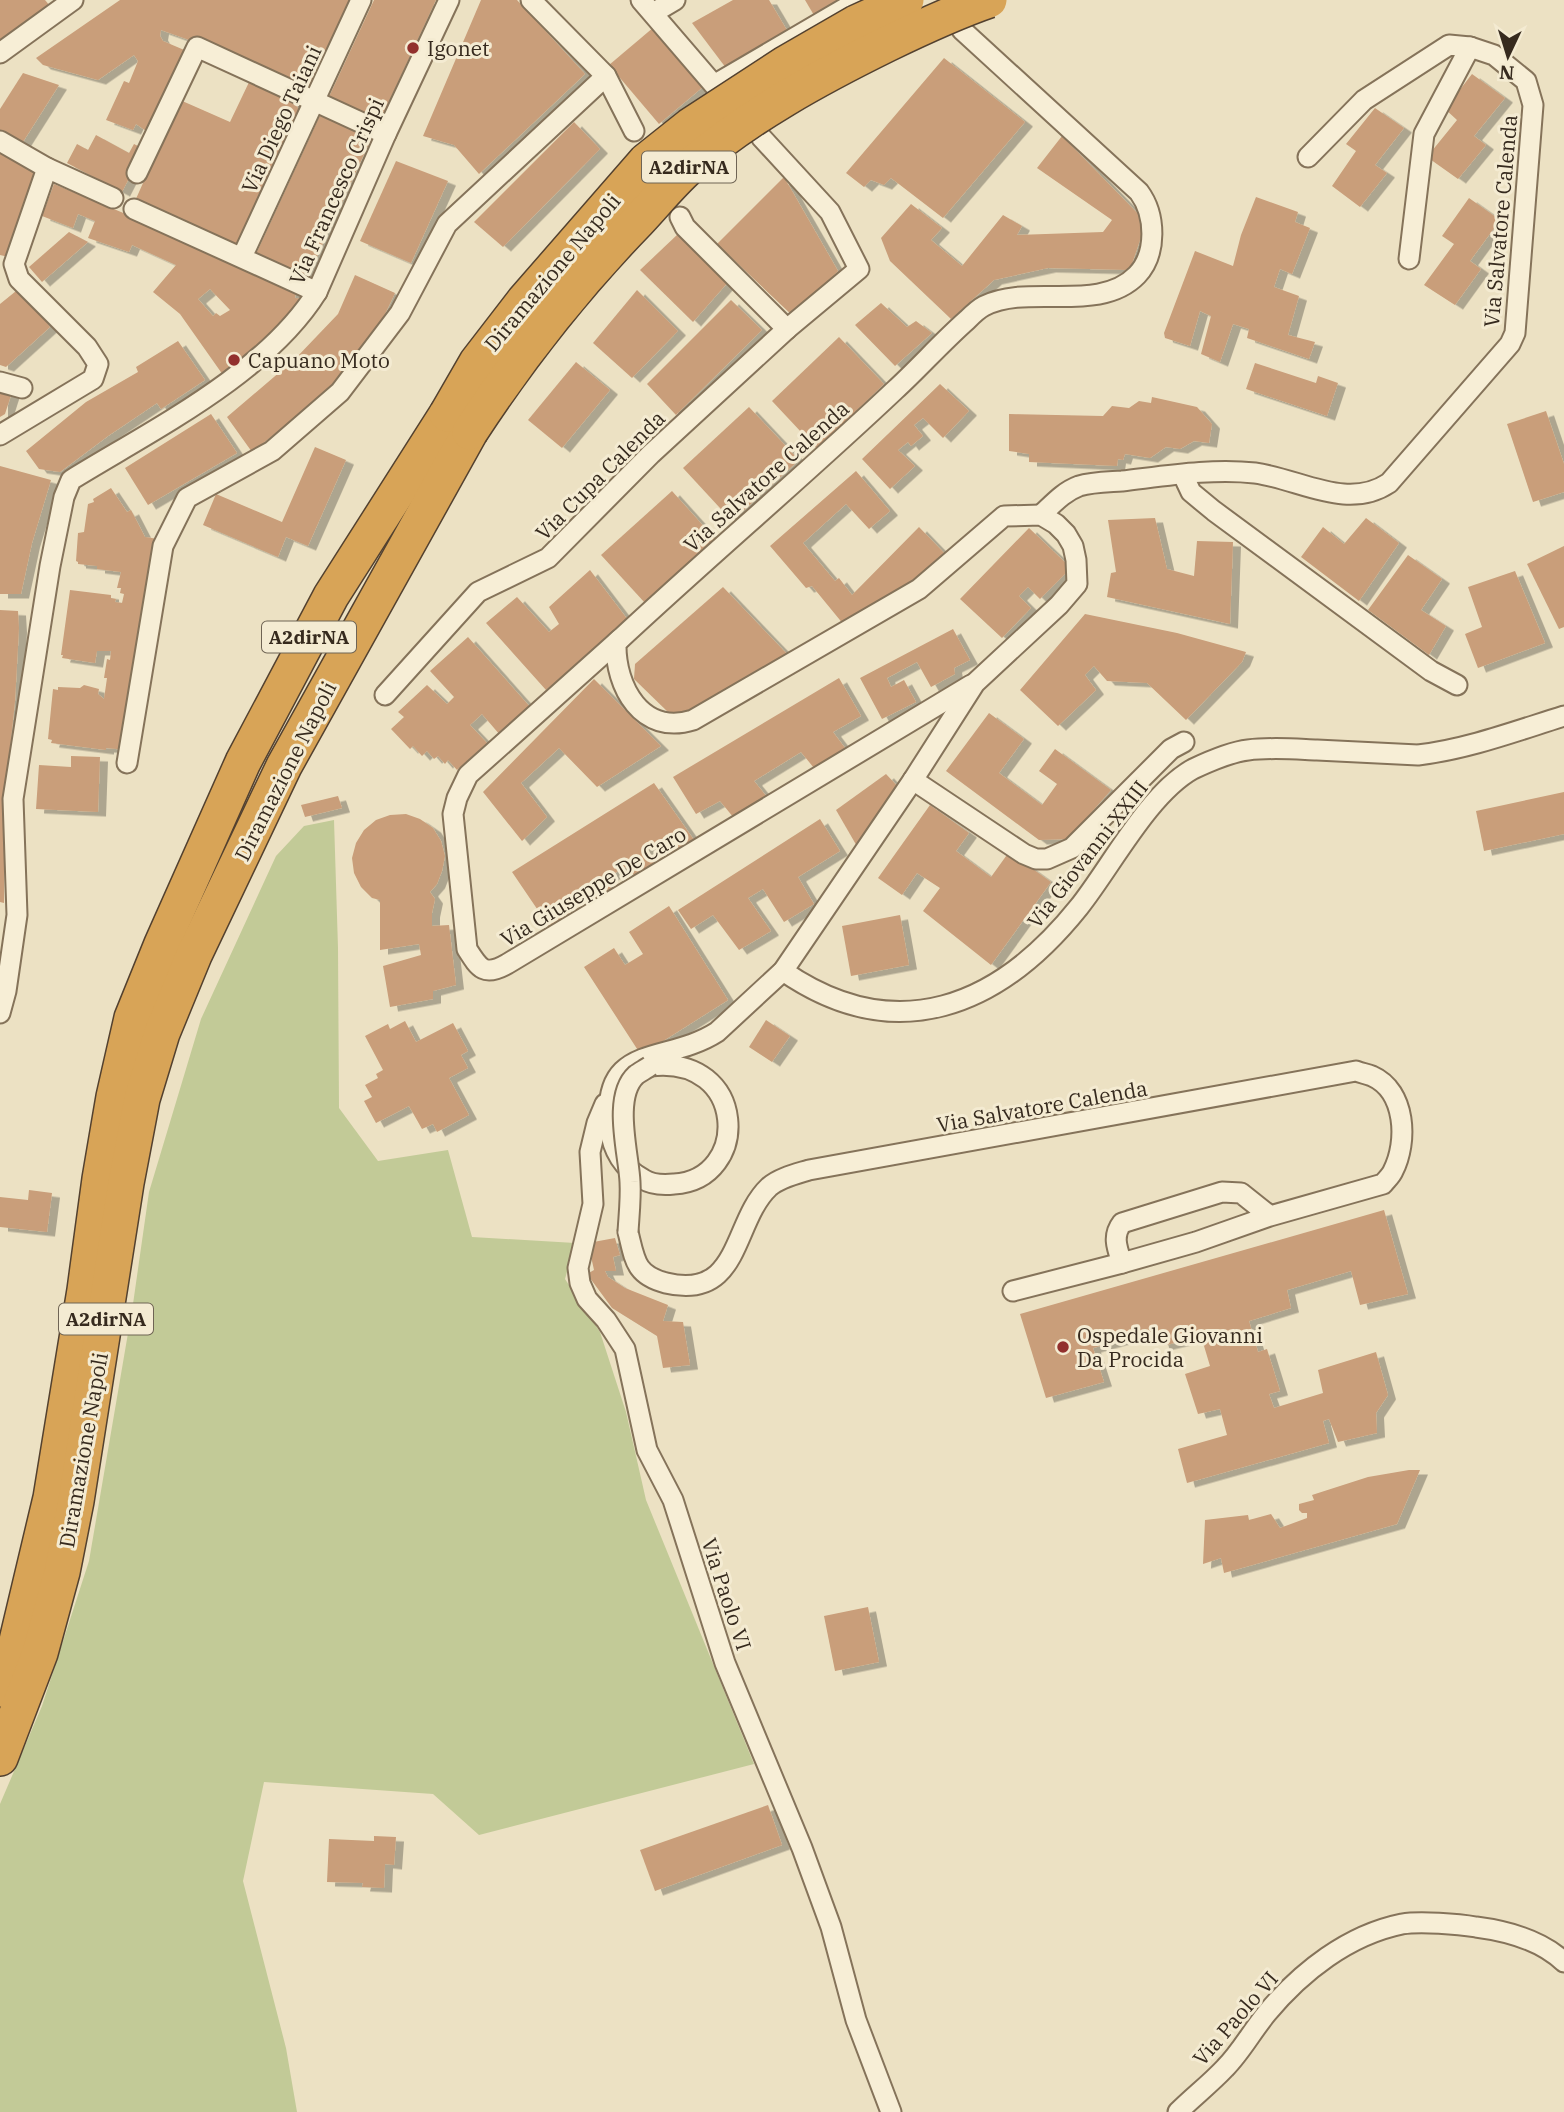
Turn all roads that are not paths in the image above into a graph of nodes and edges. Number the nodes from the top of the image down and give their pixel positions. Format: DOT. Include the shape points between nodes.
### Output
graph roads {
  1 [pos="361,0"];
  2 [pos="449,0"];
  3 [pos="531,0"];
  4 [pos="676,0"];
  5 [pos="859,0"];
  6 [pos="906,0"];
  7 [pos="989,0"];
  8 [pos="64,2"];
  9 [pos="647,7"];
  10 [pos="962,30"];
  11 [pos="1470,47"];
  12 [pos="0,53"];
  13 [pos="606,76"];
  14 [pos="315,101"];
  15 [pos="634,131"];
  16 [pos="386,134"];
  17 [pos="761,137"];
  18 [pos="0,141"];
  19 [pos="1308,157"];
  20 [pos="47,168"];
  21 [pos="137,173"];
  22 [pos="113,198"];
  23 [pos="134,209"];
  24 [pos="680,217"];
  25 [pos="242,257"];
  26 [pos="1409,259"];
  27 [pos="317,292"];
  28 [pos="788,329"];
  29 [pos="3,375"];
  30 [pos="22,388"];
  31 [pos="458,423"];
  32 [pos="0,435"];
  33 [pos="1183,475"];
  34 [pos="1041,515"];
  35 [pos="629,631"];
  36 [pos="975,682"];
  37 [pos="1457,685"];
  38 [pos="386,695"];
  39 [pos="1564,716"];
  40 [pos="1184,742"];
  41 [pos="127,763"];
  42 [pos="913,780"];
  43 [pos="783,971"];
  44 [pos="3,990"];
  45 [pos="0,1013"];
  46 [pos="610,1090"];
  47 [pos="1270,1216"];
  48 [pos="1122,1263"];
  49 [pos="1013,1291"];
  50 [pos="0,1689"];
  51 [pos="0,1758"];
  52 [pos="1564,1962"];
  53 [pos="891,2112"];
  54 [pos="1178,2112"];
  1 -- 14 [label="street, Via Diego Taiani"];
  2 -- 16 [label="street, Via Francesco Crispi"];
  3 -- 13 [label="street"];
  4 -- 9 [label="street"];
  5 -- 9 [label="street" via="714,85"];
  6 -- 31 [label="highway, Diramazione Napoli / A2dirNA, bridge" via="775,69 646,161 477,362"];
  7 -- 31 [label="highway, Diramazione Napoli / A2dirNA, bridge" via="845,65 790,96 689,168 584,277 512,367"];
  8 -- 12 [label="street"];
  10 -- 35 [label="street, Via Salvatore Calenda" via="1139,192 1152,219 1147,260 1123,286 1091,296 1010,299 983,306"];
  11 -- 19 [label="street" via="1449,45 1364,100"];
  11 -- 26 [label="street" via="1424,134"];
  11 -- 33 [label="street, Via Salvatore Calenda" via="1494,55 1526,81 1533,105 1515,333 1510,344 1380,489 1345,495 1257,474"];
  13 -- 15 [label="street"];
  13 -- 41 [label="street" via="447,223 400,313 340,393 272,450 187,498 163,546"];
  14 -- 16 [label="street"];
  14 -- 21 [label="street" via="197,47"];
  14 -- 25 [label="street, Via Diego Taiani"];
  16 -- 27 [label="street, Via Francesco Crispi"];
  17 -- 28 [label="street, Via Cupa Calenda" via="830,212 859,269"];
  18 -- 20 [label="street"];
  20 -- 22 [label="street"];
  20 -- 32 [label="street" via="14,264 19,279 98,364 93,379"];
  23 -- 25 [label="street"];
  24 -- 28 [label="street"];
  25 -- 27 [label="street"];
  27 -- 44 [label="street, Via Francesco Crispi" via="305,312 246,368 71,480 50,566 13,799 17,915"];
  28 -- 38 [label="street, Via Cupa Calenda" via="651,454 548,558 478,592"];
  29 -- 30 [label="street"];
  31 -- 50 [label="highway, Diramazione Napoli / A2dirNA" via="331,596 243,762 132,1018 100,1179 51,1498 16,1645"];
  31 -- 51 [label="highway, Diramazione Napoli / A2dirNA" via="284,766 162,1033 142,1099 126,1183 62,1572 40,1653"];
  33 -- 34 [label="street, Via Salvatore Calenda" via="1080,486 1060,496"];
  33 -- 37 [label="street" via="1191,492 1222,517"];
  34 -- 35 [label="street, Via Salvatore Calenda" via="1004,516 919,589 680,724 651,717 629,698 620,678 616,643"];
  34 -- 36 [label="street" via="1056,524 1073,546 1077,584"];
  35 -- 36 [label="street, Via Giuseppe De Caro" via="468,775 457,798 453,814 467,949 477,965 488,971 497,970"];
  36 -- 42 [label="street"];
  39 -- 43 [label="street, Via Giovanni XXIII" via="1442,752 1258,749 1221,757 1192,770 1168,788 1046,944 1012,974 960,1001 911,1012 870,1009 808,988"];
  40 -- 42 [label="street" via="1171,748 1072,848 1047,859 1024,855"];
  42 -- 43 [label="street"];
  43 -- 46 [label="street" via="717,1032 693,1045 637,1061 619,1074"];
  44 -- 45 [label="street, Via Francesco Crispi"];
  46 -- 47 [label="street, Via Salvatore Calenda, bridge" via="608,1114 614,1146 630,1171 647,1182 664,1185 698,1178 725,1148 727,1109 722,1095 709,1079 667,1064 650,1066 634,1076 623,1111 622,1135 630,1181 628,1232 636,1264 653,1280 685,1287 717,1274 730,1259 760,1198 775,1183 793,1175 1356,1072 1373,1076 1386,1086 1401,1112 1403,1128 1393,1171 1383,1184"];
  46 -- 53 [label="street, Via Paolo VI" via="590,1152 593,1204 578,1268 580,1283 625,1349 647,1450 673,1500 725,1663 802,1848 831,1927 856,2020"];
  47 -- 48 [label="street, Via Salvatore Calenda"];
  47 -- 48 [label="street" via="1241,1192 1222,1192 1133,1219 1116,1230"];
  48 -- 49 [label="street, Via Salvatore Calenda"];
  52 -- 54 [label="street, Via Paolo VI" via="1535,1943 1504,1931 1464,1925 1404,1924 1362,1937 1289,1989 1226,2068"];
}
